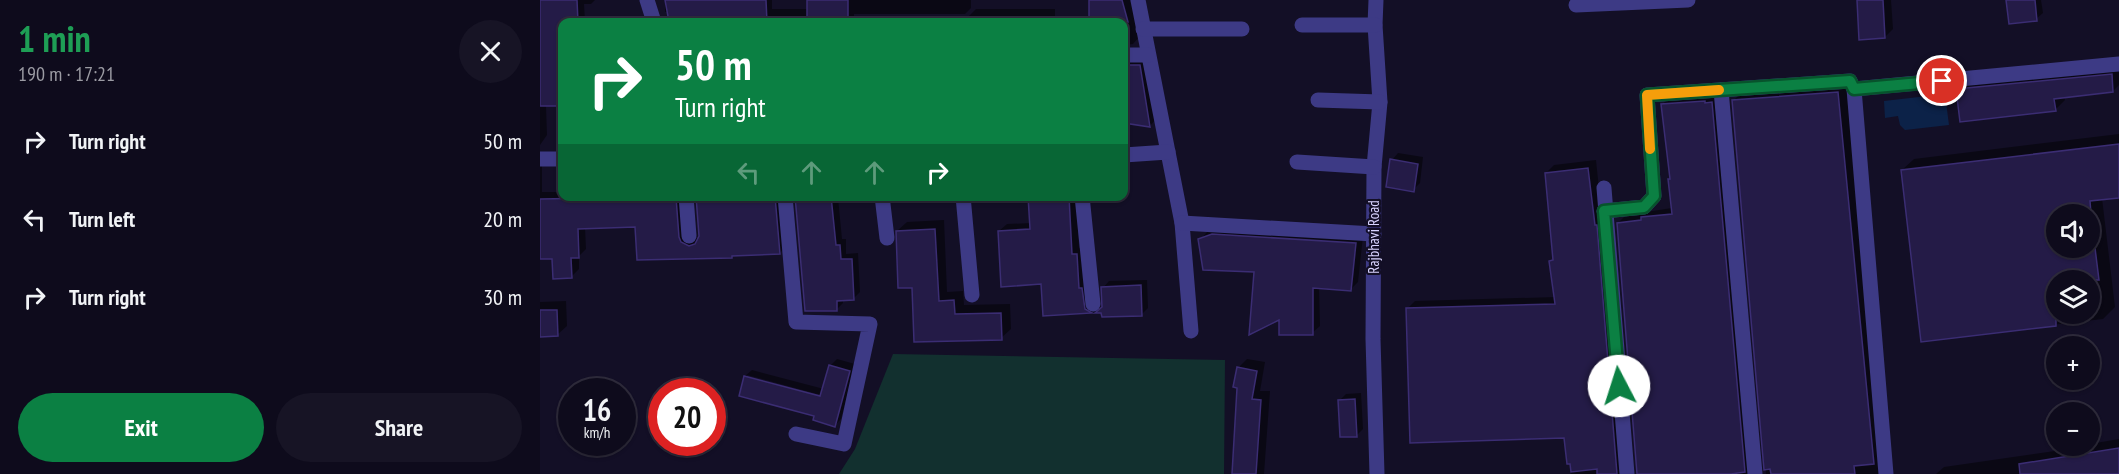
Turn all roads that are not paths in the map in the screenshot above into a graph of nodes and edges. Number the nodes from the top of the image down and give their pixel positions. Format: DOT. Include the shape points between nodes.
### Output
graph roads {
  1 [pos="647,0"];
  2 [pos="1138,0"];
  3 [pos="1376,0"];
  4 [pos="1688,0"];
  5 [pos="1576,5"];
  6 [pos="653,18"];
  7 [pos="1302,25"];
  8 [pos="1375,25"];
  9 [pos="1143,29"];
  10 [pos="1242,29"];
  11 [pos="1128,55"];
  12 [pos="1148,55"];
  13 [pos="2119,64"];
  14 [pos="1854,89"];
  15 [pos="1721,90"];
  16 [pos="1318,100"];
  17 [pos="1380,102"];
  18 [pos="1168,152"];
  19 [pos="1128,155"];
  20 [pos="540,159"];
  21 [pos="558,159"];
  22 [pos="1297,162"];
  23 [pos="1374,167"];
  24 [pos="1604,188"];
  25 [pos="686,201"];
  26 [pos="785,201"];
  27 [pos="883,201"];
  28 [pos="963,201"];
  29 [pos="1083,201"];
  30 [pos="1604,211"];
  31 [pos="1182,224"];
  32 [pos="1374,234"];
  33 [pos="689,236"];
  34 [pos="887,238"];
  35 [pos="972,295"];
  36 [pos="1093,304"];
  37 [pos="1191,331"];
  38 [pos="796,434"];
  39 [pos="1377,474"];
  40 [pos="1627,474"];
  41 [pos="1755,474"];
  42 [pos="1886,474"];
  1 -- 6 [label="street"];
  2 -- 9 [label="street"];
  3 -- 8 [label="street, Rajbhavi Road"];
  4 -- 5 [label="street"];
  7 -- 8 [label="street"];
  8 -- 17 [label="street, Rajbhavi Road"];
  9 -- 10 [label="street"];
  9 -- 12 [label="street"];
  11 -- 12 [label="street"];
  12 -- 18 [label="street"];
  13 -- 14 [label="street"];
  14 -- 15 [label="street" via="1850,81"];
  14 -- 42 [label="street"];
  15 -- 30 [label="street" via="1647,95 1654,196 1644,207"];
  15 -- 41 [label="street"];
  16 -- 17 [label="street"];
  17 -- 23 [label="street, Rajbhavi Road"];
  18 -- 19 [label="street"];
  18 -- 31 [label="street"];
  20 -- 21 [label="street"];
  22 -- 23 [label="street"];
  23 -- 32 [label="street, Rajbhavi Road"];
  24 -- 30 [label="street"];
  25 -- 33 [label="street"];
  26 -- 38 [label="street" via="796,322 870,324 844,444"];
  27 -- 34 [label="street"];
  28 -- 35 [label="street"];
  29 -- 36 [label="street"];
  30 -- 40 [label="street"];
  31 -- 32 [label="street"];
  31 -- 37 [label="street"];
  32 -- 39 [label="street, Rajbhavi Road"];
}
